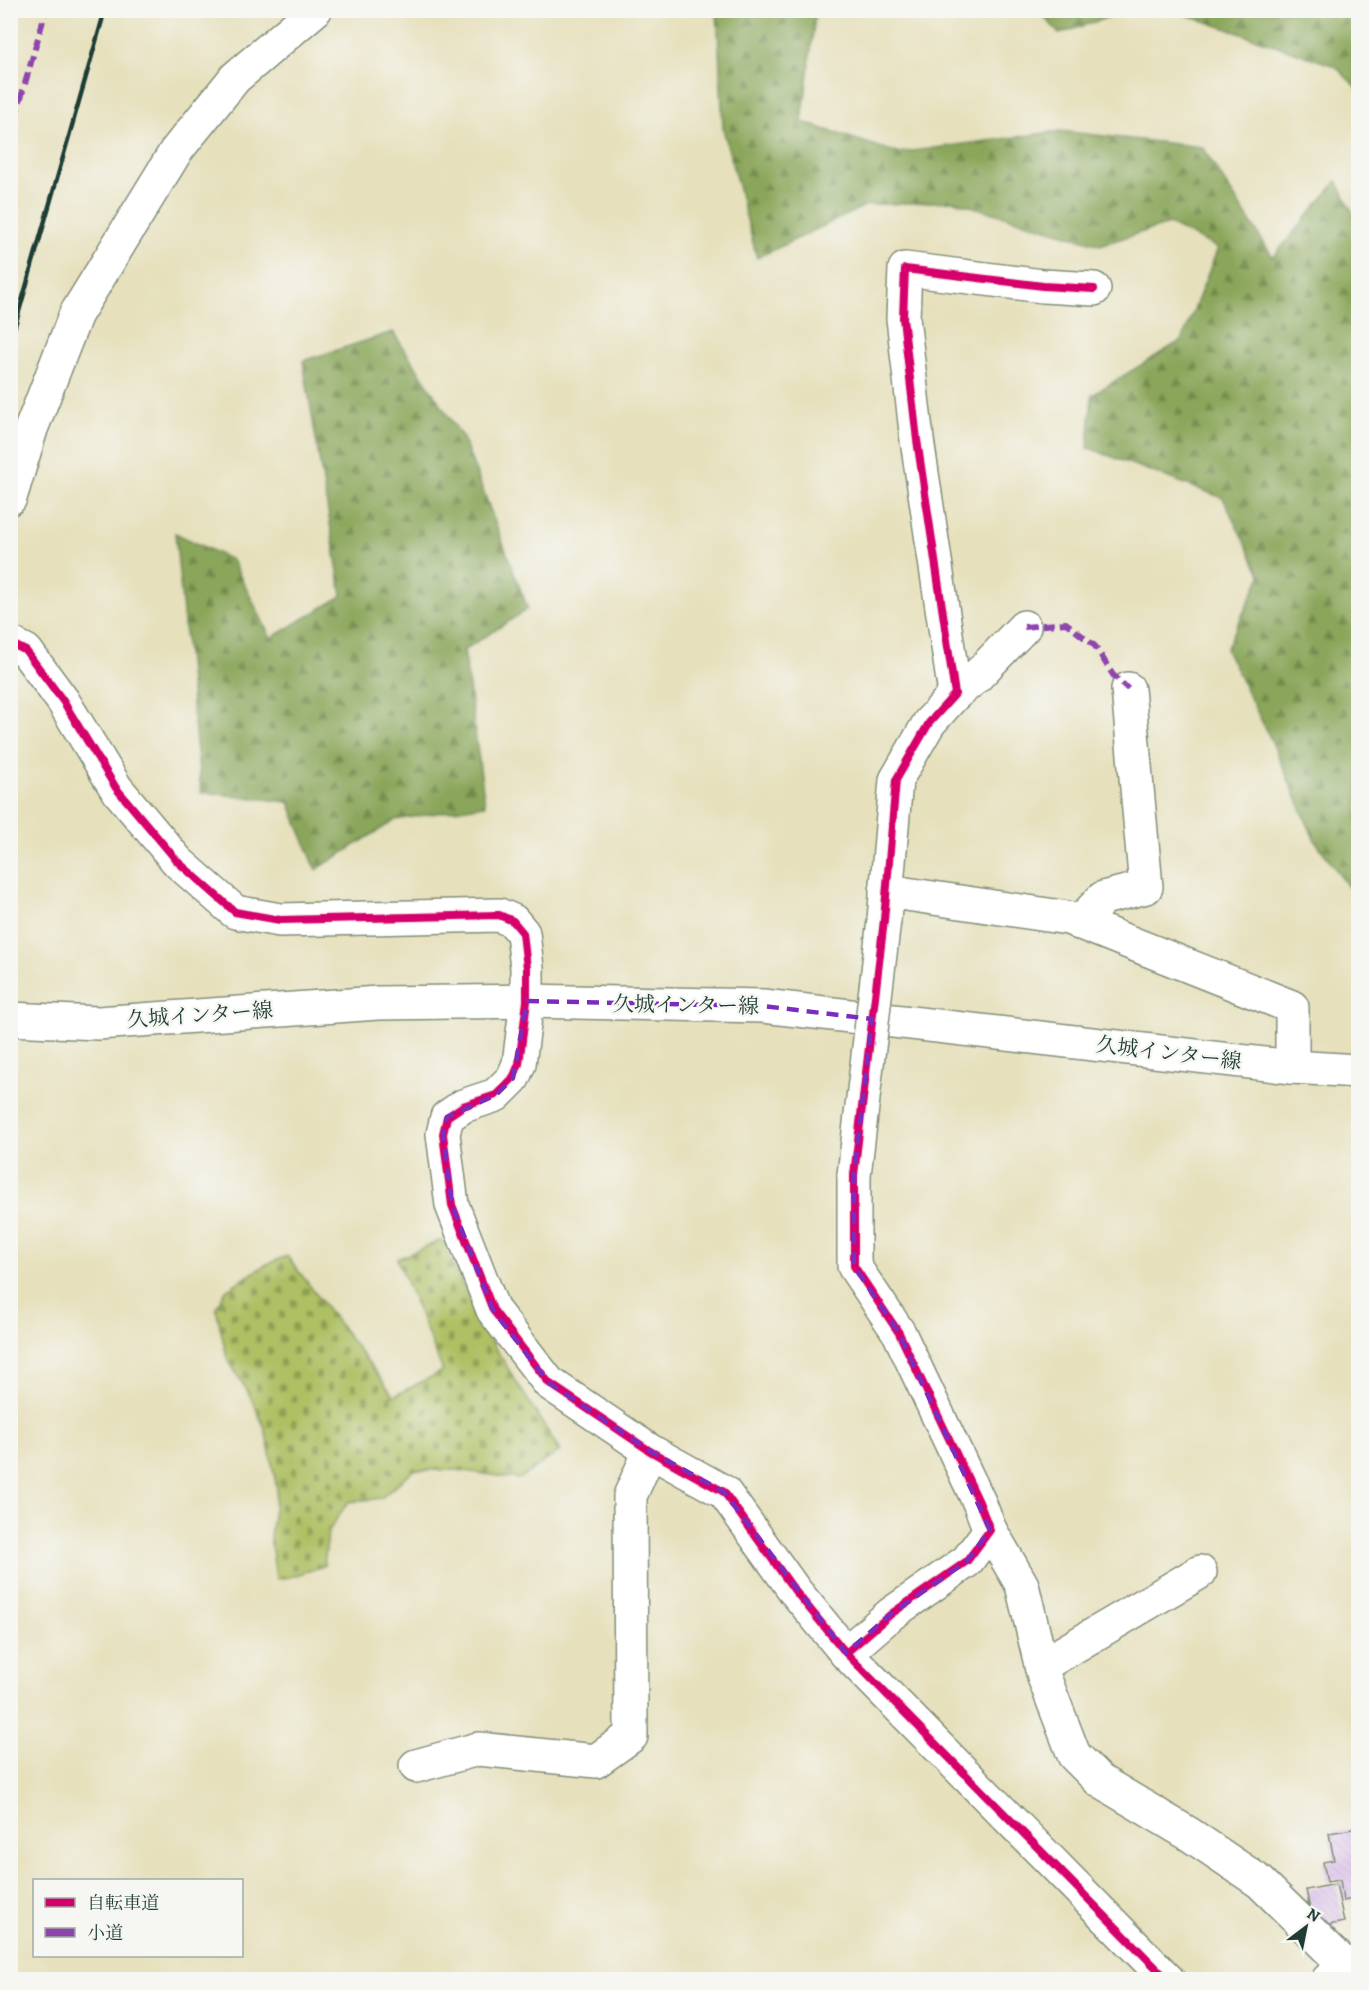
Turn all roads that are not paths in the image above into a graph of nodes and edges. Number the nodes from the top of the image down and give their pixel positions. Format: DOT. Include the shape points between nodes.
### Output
graph roads {
  1 [pos="315,10"];
  2 [pos="1094,289"];
  3 [pos="10,498"];
  4 [pos="1024,627"];
  5 [pos="10,643"];
  6 [pos="1128,689"];
  7 [pos="955,694"];
  8 [pos="885,906"];
  9 [pos="1079,923"];
  10 [pos="527,1001"];
  11 [pos="10,1019"];
  12 [pos="1292,1067"];
  13 [pos="1359,1071"];
  14 [pos="650,1451"];
  15 [pos="990,1530"];
  16 [pos="1200,1572"];
  17 [pos="846,1653"];
  18 [pos="1041,1666"];
  19 [pos="416,1766"];
  20 [pos="1344,1969"];
  21 [pos="1168,1980"];
  1 -- 3 [label="street" via="235,78 176,150 76,314 31,429"];
  2 -- 7 [label="street" via="905,269 903,318 917,440"];
  4 -- 7 [label="street"];
  5 -- 10 [label="street" via="26,651 63,701 116,788 178,862 235,912 280,920 499,915 513,921 523,933"];
  6 -- 9 [label="street" via="1146,887 1103,898"];
  7 -- 8 [label="street" via="929,723 896,780"];
  8 -- 9 [label="street" via="1068,918"];
  8 -- 15 [label="street, bridge" via="854,1175 854,1266 898,1333"];
  9 -- 12 [label="street" via="1292,1007"];
  10 -- 11 [label="street, 久城インター線" via="378,1002 98,1023"];
  10 -- 12 [label="street, 久城インター線" via="763,1006"];
  10 -- 14 [label="street" via="519,1064 513,1078 496,1095 463,1106 447,1117 443,1134 452,1205 493,1310 549,1383"];
  12 -- 13 [label="street, 久城インター線"];
  14 -- 17 [label="street" via="724,1492 795,1591"];
  14 -- 19 [label="street" via="630,1496 631,1736 596,1761 478,1749"];
  15 -- 17 [label="street" via="967,1561 891,1614"];
  15 -- 18 [label="street" via="1022,1584"];
  16 -- 18 [label="street"];
  17 -- 21 [label="street"];
  18 -- 20 [label="street" via="1074,1755 1100,1781 1260,1882"];
}
